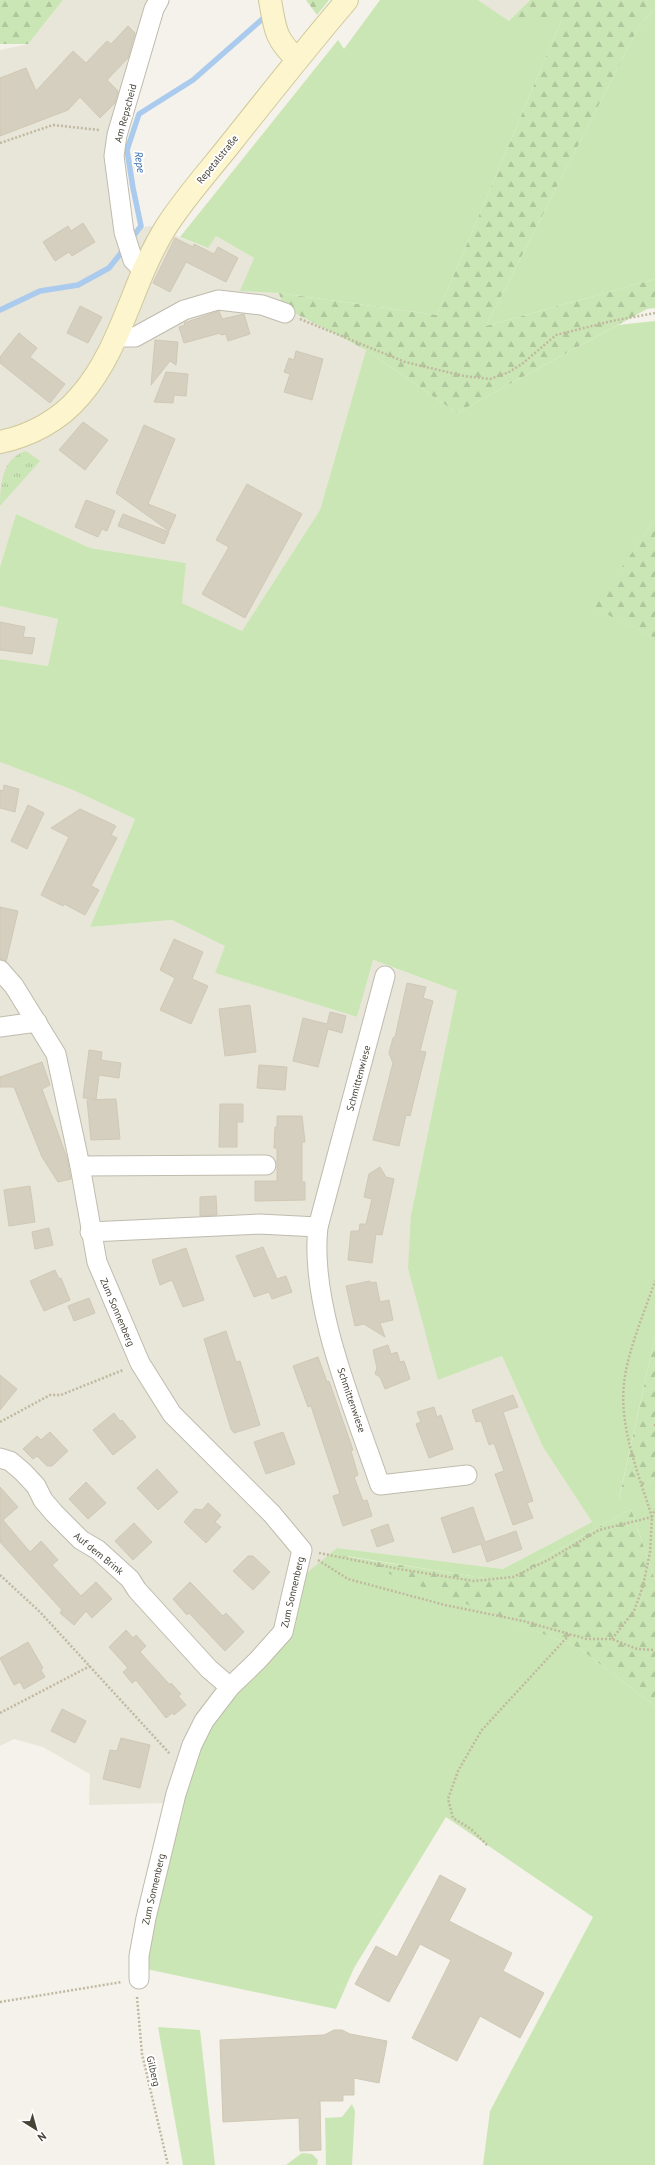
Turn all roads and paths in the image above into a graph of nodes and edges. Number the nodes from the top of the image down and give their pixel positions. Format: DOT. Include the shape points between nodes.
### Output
graph roads {
  1 [pos="159,0"];
  2 [pos="270,0"];
  3 [pos="347,0"];
  4 [pos="290,53"];
  5 [pos="117,135"];
  6 [pos="0,143"];
  7 [pos="138,266"];
  8 [pos="285,313"];
  9 [pos="655,313"];
  10 [pos="116,336"];
  11 [pos="0,442"];
  12 [pos="0,970"];
  13 [pos="385,976"];
  14 [pos="37,1022"];
  15 [pos="0,1027"];
  16 [pos="266,1165"];
  17 [pos="80,1166"];
  18 [pos="318,1227"];
  19 [pos="90,1232"];
  20 [pos="655,1281"];
  21 [pos="140,1363"];
  22 [pos="0,1422"];
  23 [pos="0,1458"];
  24 [pos="467,1475"];
  25 [pos="655,1510"];
  26 [pos="652,1517"];
  27 [pos="302,1550"];
  28 [pos="0,1575"];
  29 [pos="570,1634"];
  30 [pos="612,1639"];
  31 [pos="655,1650"];
  32 [pos="90,1666"];
  33 [pos="230,1687"];
  34 [pos="0,1713"];
  35 [pos="184,1770"];
  36 [pos="486,1845"];
  37 [pos="139,1979"];
  38 [pos="0,2002"];
  39 [pos="168,2165"];
  1 -- 5 [label="street, Am Repscheid" via="154,8"];
  2 -- 4 [label="main road" via="274,26"];
  3 -- 4 [label="main road, Repetalstraße"];
  4 -- 7 [label="main road, Repetalstraße"];
  5 -- 6 [label="path" via="94,129 52,125"];
  5 -- 7 [label="street, Am Repscheid" via="114,156 124,232"];
  7 -- 10 [label="main road, Repetalstraße"];
  8 -- 9 [label="path" via="405,362 464,376 490,379 522,364 556,336"];
  8 -- 10 [label="street" via="262,305 218,300 184,310 135,337"];
  10 -- 11 [label="main road, Repetalstraße" via="95,378 70,408 26,435"];
  12 -- 14 [label="street, Zum Sonnenberg" via="14,986"];
  13 -- 18 [label="street, Schmittenwiese"];
  14 -- 15 [label="street"];
  14 -- 17 [label="street, Zum Sonnenberg" via="56,1054"];
  16 -- 17 [label="street"];
  17 -- 19 [label="street, Zum Sonnenberg"];
  18 -- 19 [label="street" via="259,1224"];
  18 -- 24 [label="street, Schmittenwiese" via="316,1249 326,1316 336,1355 380,1485"];
  19 -- 21 [label="street, Zum Sonnenberg" via="97,1262"];
  20 -- 26 [label="path" via="629,1360 624,1384 624,1410 629,1440"];
  21 -- 22 [label="path" via="61,1395 50,1395"];
  21 -- 27 [label="street, Zum Sonnenberg" via="172,1414 272,1514"];
  23 -- 33 [label="street, Auf dem Brink" via="10,1461 23,1472 54,1513 81,1540 98,1550 130,1579 209,1669"];
  25 -- 26 [label="path"];
  26 -- 27 [label="path" via="599,1530 513,1578 474,1581"];
  26 -- 30 [label="path" via="650,1552 643,1586 634,1611"];
  27 -- 29 [label="path" via="348,1579"];
  27 -- 33 [label="street, Zum Sonnenberg" via="283,1632"];
  28 -- 32 [label="path" via="40,1612"];
  29 -- 30 [label="path" via="587,1639"];
  29 -- 36 [label="path" via="481,1731 458,1771 448,1799 453,1818 471,1829"];
  30 -- 31 [label="path" via="637,1649"];
  32 -- 34 [label="path"];
  32 -- 35 [label="path"];
  33 -- 35 [label="street, Zum Sonnenberg" via="204,1721"];
  35 -- 37 [label="street, Zum Sonnenberg" via="146,1918 139,1956"];
  37 -- 38 [label="path"];
  37 -- 39 [label="path, Gilberg" via="137,1994 142,2054"];
}
